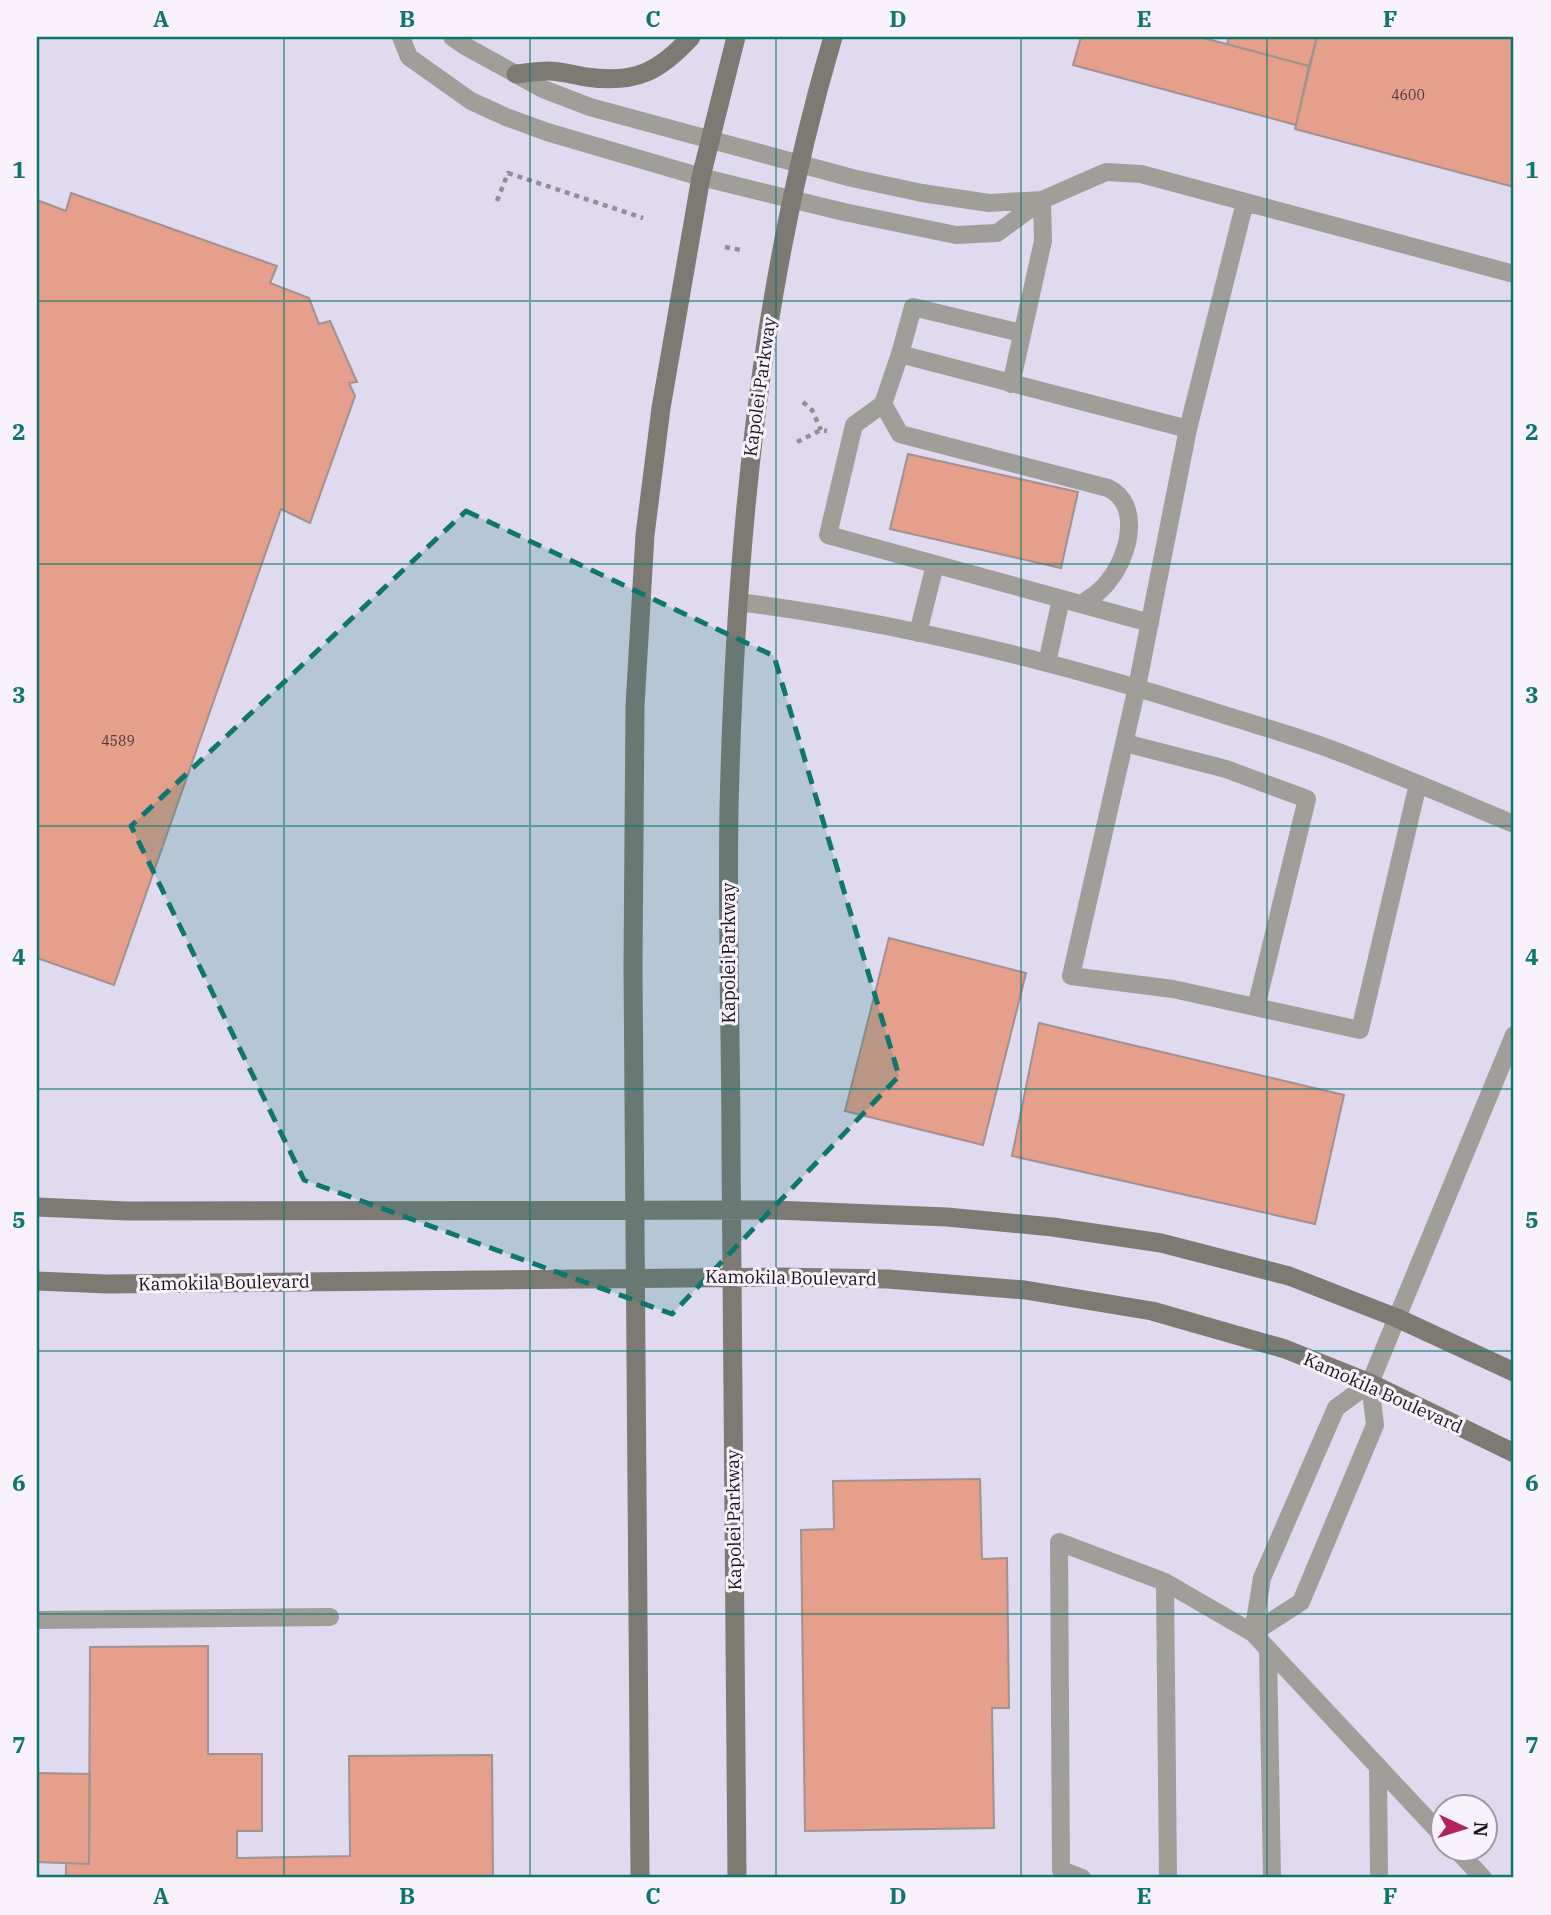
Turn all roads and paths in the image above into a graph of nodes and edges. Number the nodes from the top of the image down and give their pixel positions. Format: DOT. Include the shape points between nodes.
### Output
graph roads {
  1 [pos="401,37"];
  2 [pos="452,37"];
  3 [pos="691,37"];
  4 [pos="736,37"];
  5 [pos="833,37"];
  6 [pos="516,75"];
  7 [pos="711,139"];
  8 [pos="799,163"];
  9 [pos="701,177"];
  10 [pos="792,200"];
  11 [pos="1042,200"];
  12 [pos="497,201"];
  13 [pos="1245,202"];
  14 [pos="643,218"];
  15 [pos="725,247"];
  16 [pos="741,250"];
  17 [pos="1514,274"];
  18 [pos="1021,333"];
  19 [pos="900,354"];
  20 [pos="1011,384"];
  21 [pos="803,402"];
  22 [pos="883,404"];
  23 [pos="1188,429"];
  24 [pos="821,430"];
  25 [pos="935,565"];
  26 [pos="1061,599"];
  27 [pos="738,602"];
  28 [pos="1081,604"];
  29 [pos="1150,623"];
  30 [pos="918,633"];
  31 [pos="1046,663"];
  32 [pos="1137,687"];
  33 [pos="1125,743"];
  34 [pos="1418,784"];
  35 [pos="1514,824"];
  36 [pos="1256,1007"];
  37 [pos="1514,1035"];
  38 [pos="37,1207"];
  39 [pos="731,1210"];
  40 [pos="636,1211"];
  41 [pos="732,1277"];
  42 [pos="636,1278"];
  43 [pos="37,1281"];
  44 [pos="1397,1318"];
  45 [pos="1514,1372"];
  46 [pos="1370,1383"];
  47 [pos="1514,1454"];
  48 [pos="1165,1582"];
  49 [pos="330,1617"];
  50 [pos="37,1620"];
  51 [pos="1253,1633"];
  52 [pos="1268,1650"];
  53 [pos="1378,1766"];
  54 [pos="1428,1819"];
  55 [pos="640,1878"];
  56 [pos="737,1878"];
  57 [pos="1082,1878"];
  58 [pos="1168,1878"];
  59 [pos="1272,1878"];
  60 [pos="1379,1878"];
  1 -- 9 [label="lane" via="409,57 471,101 547,132"];
  2 -- 6 [label="lane"];
  3 -- 6 [label="main road" via="671,59 624,79 549,71"];
  4 -- 7 [label="main road"];
  5 -- 8 [label="main road, Kapolei Parkway"];
  6 -- 7 [label="lane" via="590,107"];
  7 -- 8 [label="lane"];
  7 -- 9 [label="main road"];
  8 -- 10 [label="main road, Kapolei Parkway"];
  8 -- 11 [label="lane" via="922,193 989,203"];
  9 -- 10 [label="lane"];
  9 -- 40 [label="main road" via="661,408 644,548 635,734"];
  10 -- 11 [label="lane" via="956,236 997,233"];
  10 -- 27 [label="main road, Kapolei Parkway" via="762,361"];
  11 -- 13 [label="lane" via="1106,172 1141,174"];
  11 -- 18 [label="lane" via="1043,241"];
  12 -- 14 [label="path" via="508,173"];
  13 -- 17 [label="lane"];
  13 -- 23 [label="lane"];
  15 -- 16 [label="path"];
  18 -- 19 [label="lane" via="913,307"];
  18 -- 20 [label="lane"];
  19 -- 20 [label="lane"];
  19 -- 22 [label="lane"];
  20 -- 23 [label="lane"];
  21 -- 24 [label="path"];
  22 -- 25 [label="lane" via="854,425 828,535"];
  22 -- 28 [label="lane" via="900,434 1108,488 1120,496 1129,519 1121,557 1110,580"];
  23 -- 29 [label="lane"];
  25 -- 26 [label="lane"];
  25 -- 30 [label="lane"];
  26 -- 28 [label="lane"];
  26 -- 31 [label="lane"];
  27 -- 30 [label="lane"];
  27 -- 39 [label="main road, Kapolei Parkway" via="729,821"];
  28 -- 29 [label="lane"];
  29 -- 32 [label="lane"];
  30 -- 31 [label="lane"];
  31 -- 32 [label="lane"];
  32 -- 33 [label="lane"];
  32 -- 34 [label="lane" via="1332,750"];
  33 -- 36 [label="lane" via="1226,769 1307,799"];
  33 -- 36 [label="lane" via="1071,976 1173,989"];
  34 -- 35 [label="lane"];
  34 -- 36 [label="lane" via="1360,1030"];
  37 -- 44 [label="lane"];
  38 -- 40 [label="main road"];
  39 -- 40 [label="main road"];
  39 -- 41 [label="main road, Kapolei Parkway"];
  39 -- 44 [label="main road" via="947,1217 1161,1243 1289,1276"];
  40 -- 42 [label="main road"];
  41 -- 42 [label="main road, Kamokila Boulevard"];
  41 -- 46 [label="main road, Kamokila Boulevard" via="888,1279 1050,1294 1152,1311 1285,1349"];
  41 -- 56 [label="main road, Kapolei Parkway"];
  42 -- 43 [label="main road, Kamokila Boulevard"];
  42 -- 55 [label="main road"];
  44 -- 45 [label="main road"];
  44 -- 46 [label="lane"];
  46 -- 47 [label="main road, Kamokila Boulevard"];
  46 -- 51 [label="lane" via="1336,1408 1262,1578"];
  46 -- 51 [label="lane" via="1375,1425 1301,1602"];
  48 -- 51 [label="lane"];
  48 -- 57 [label="lane" via="1059,1542 1061,1870"];
  48 -- 58 [label="lane"];
  49 -- 50 [label="lane"];
  51 -- 52 [label="lane"];
  52 -- 53 [label="lane"];
  52 -- 59 [label="lane"];
  53 -- 54 [label="lane"];
  53 -- 60 [label="lane"];
}
